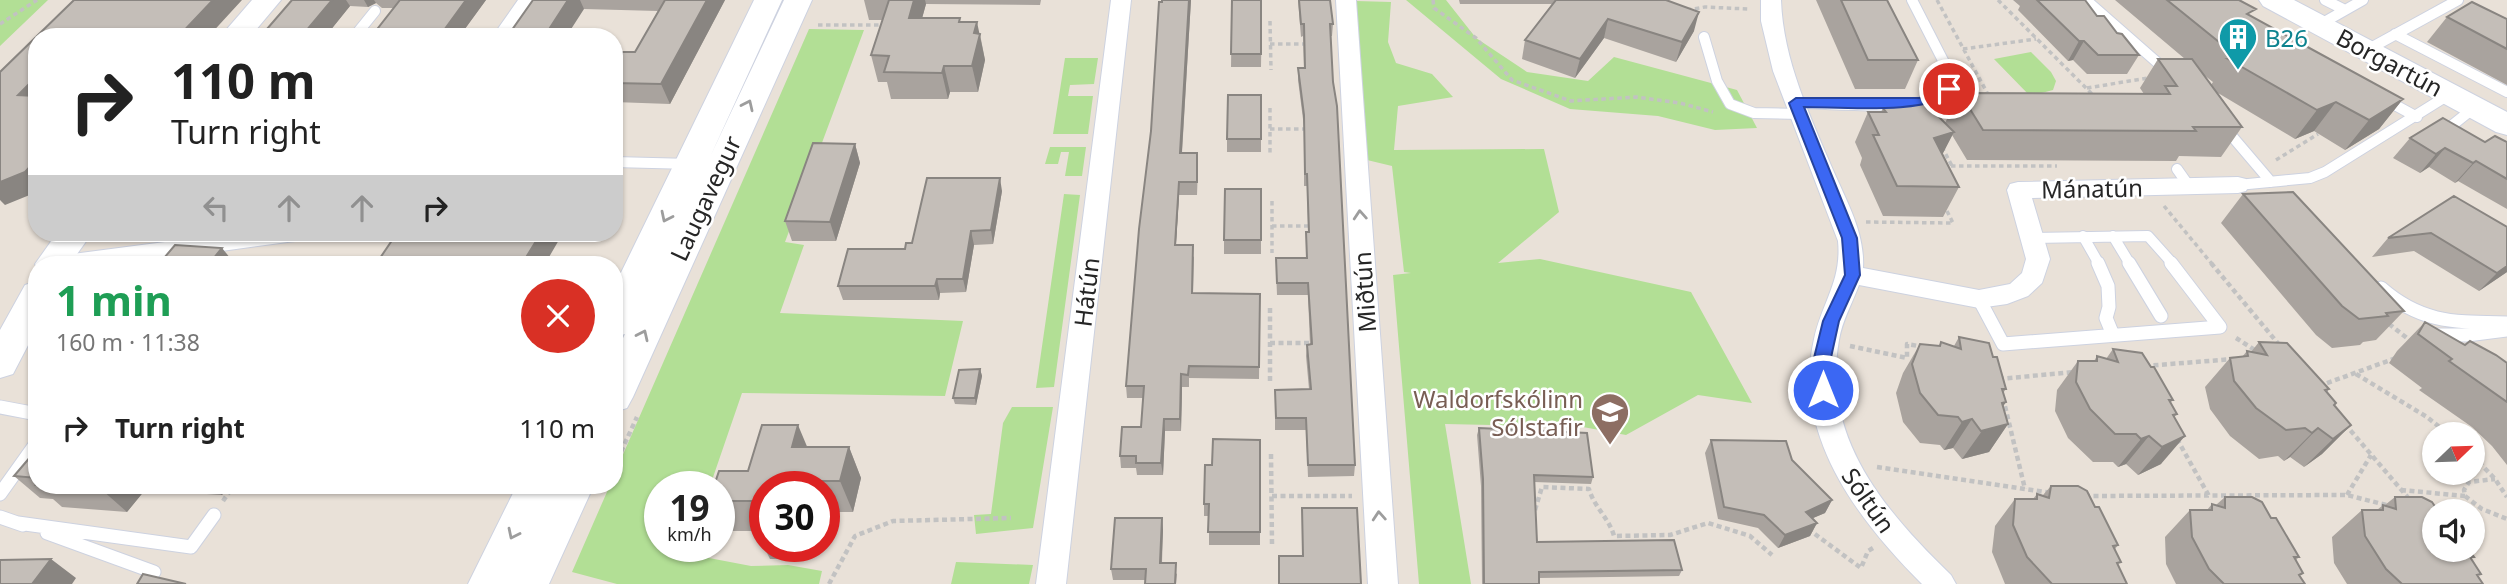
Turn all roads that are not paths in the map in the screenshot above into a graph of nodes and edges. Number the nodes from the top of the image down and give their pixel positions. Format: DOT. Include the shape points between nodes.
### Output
graph roads {
  1 [pos="267,0"];
  2 [pos="528,0"];
  3 [pos="768,0"];
  4 [pos="798,0"];
  5 [pos="1121,0"];
  6 [pos="1346,0"];
  7 [pos="1912,0"];
  8 [pos="2086,0"];
  9 [pos="2273,0"];
  10 [pos="2363,0"];
  11 [pos="2458,0"];
  12 [pos="1771,5"];
  13 [pos="2447,6"];
  14 [pos="375,11"];
  15 [pos="2330,12"];
  16 [pos="2459,12"];
  17 [pos="242,28"];
  18 [pos="361,28"];
  19 [pos="508,28"];
  20 [pos="2395,34"];
  21 [pos="1704,37"];
  22 [pos="2367,50"];
  23 [pos="2181,83"];
  24 [pos="2370,91"];
  25 [pos="2507,92"];
  26 [pos="2463,101"];
  27 [pos="1798,108"];
  28 [pos="2417,117"];
  29 [pos="2217,120"];
  30 [pos="2507,125"];
  31 [pos="2473,140"];
  32 [pos="623,162"];
  33 [pos="691,164"];
  34 [pos="2271,182"];
  35 [pos="2238,185"];
  36 [pos="2083,236"];
  37 [pos="2113,236"];
  38 [pos="2033,238"];
  39 [pos="208,242"];
  40 [pos="117,256"];
  41 [pos="1852,275"];
  42 [pos="2370,276"];
  43 [pos="1979,299"];
  44 [pos="623,305"];
  45 [pos="28,310"];
  46 [pos="2161,316"];
  47 [pos="2507,323"];
  48 [pos="2507,330"];
  49 [pos="2419,331"];
  50 [pos="2113,335"];
  51 [pos="0,364"];
  52 [pos="623,378"];
  53 [pos="0,407"];
  54 [pos="28,412"];
  55 [pos="28,455"];
  56 [pos="0,494"];
  57 [pos="533,494"];
  58 [pos="570,494"];
  59 [pos="214,515"];
  60 [pos="0,517"];
  61 [pos="18,523"];
  62 [pos="154,572"];
  63 [pos="489,584"];
  64 [pos="528,584"];
  65 [pos="1051,584"];
  66 [pos="1383,584"];
  67 [pos="1941,584"];
  1 -- 17 [label="main road"];
  2 -- 19 [label="street"];
  3 -- 33 [label="main road, Laugavegur"];
  52 -- 4 [label="main road, Laugavegur, one-way"];
  5 -- 65 [label="street, Hátún"];
  66 -- 6 [label="street, Miðtún, one-way"];
  7 -- 27 [label="lane" via="1952,78 1944,94 1920,102"];
  8 -- 23 [label="lane"];
  9 -- 15 [label="main road, Borgartún"];
  10 -- 15 [label="lane"];
  11 -- 13 [label="lane"];
  12 -- 27 [label="street, Sóltún" via="1774,37"];
  13 -- 16 [label="lane"];
  13 -- 20 [label="lane"];
  14 -- 18 [label="lane"];
  15 -- 22 [label="main road, Borgartún"];
  20 -- 22 [label="lane"];
  20 -- 25 [label="lane"];
  21 -- 27 [label="lane" via="1729,105 1746,114"];
  22 -- 26 [label="main road, Borgartún"];
  24 -- 28 [label="lane"];
  26 -- 28 [label="lane"];
  26 -- 30 [label="main road, Borgartún"];
  26 -- 31 [label="lane" via="2450,127"];
  27 -- 41 [label="street, Sóltún" via="1850,238"];
  28 -- 34 [label="lane" via="2325,172"];
  29 -- 34 [label="lane"];
  32 -- 33 [label="lane"];
  33 -- 44 [label="main road, Laugavegur, one-way"];
  34 -- 35 [label="lane"];
  35 -- 38 [label="street, Mánatún" via="2183,177 2018,190"];
  36 -- 37 [label="lane"];
  36 -- 38 [label="lane"];
  36 -- 50 [label="lane" via="2109,285 2106,318"];
  37 -- 46 [label="lane"];
  37 -- 50 [label="lane" via="2141,235 2156,242 2220,327"];
  38 -- 43 [label="street, Mánatún" via="2038,259 2033,277 2007,295"];
  39 -- 40 [label="street"];
  41 -- 43 [label="street, Mánatún"];
  41 -- 67 [label="street, Sóltún" via="1831,321 1822,362 1823,390 1842,461 1867,504"];
  42 -- 47 [label="lane" via="2404,308 2427,319"];
  43 -- 50 [label="lane" via="2003,344"];
  45 -- 51 [label="main road"];
  48 -- 49 [label="lane" via="2440,336"];
  53 -- 54 [label="lane"];
  55 -- 56 [label="lane"];
  57 -- 63 [label="main road, one-way"];
  58 -- 64 [label="main road"];
  59 -- 61 [label="lane" via="191,547"];
  60 -- 61 [label="lane"];
  61 -- 62 [label="lane"];
}
